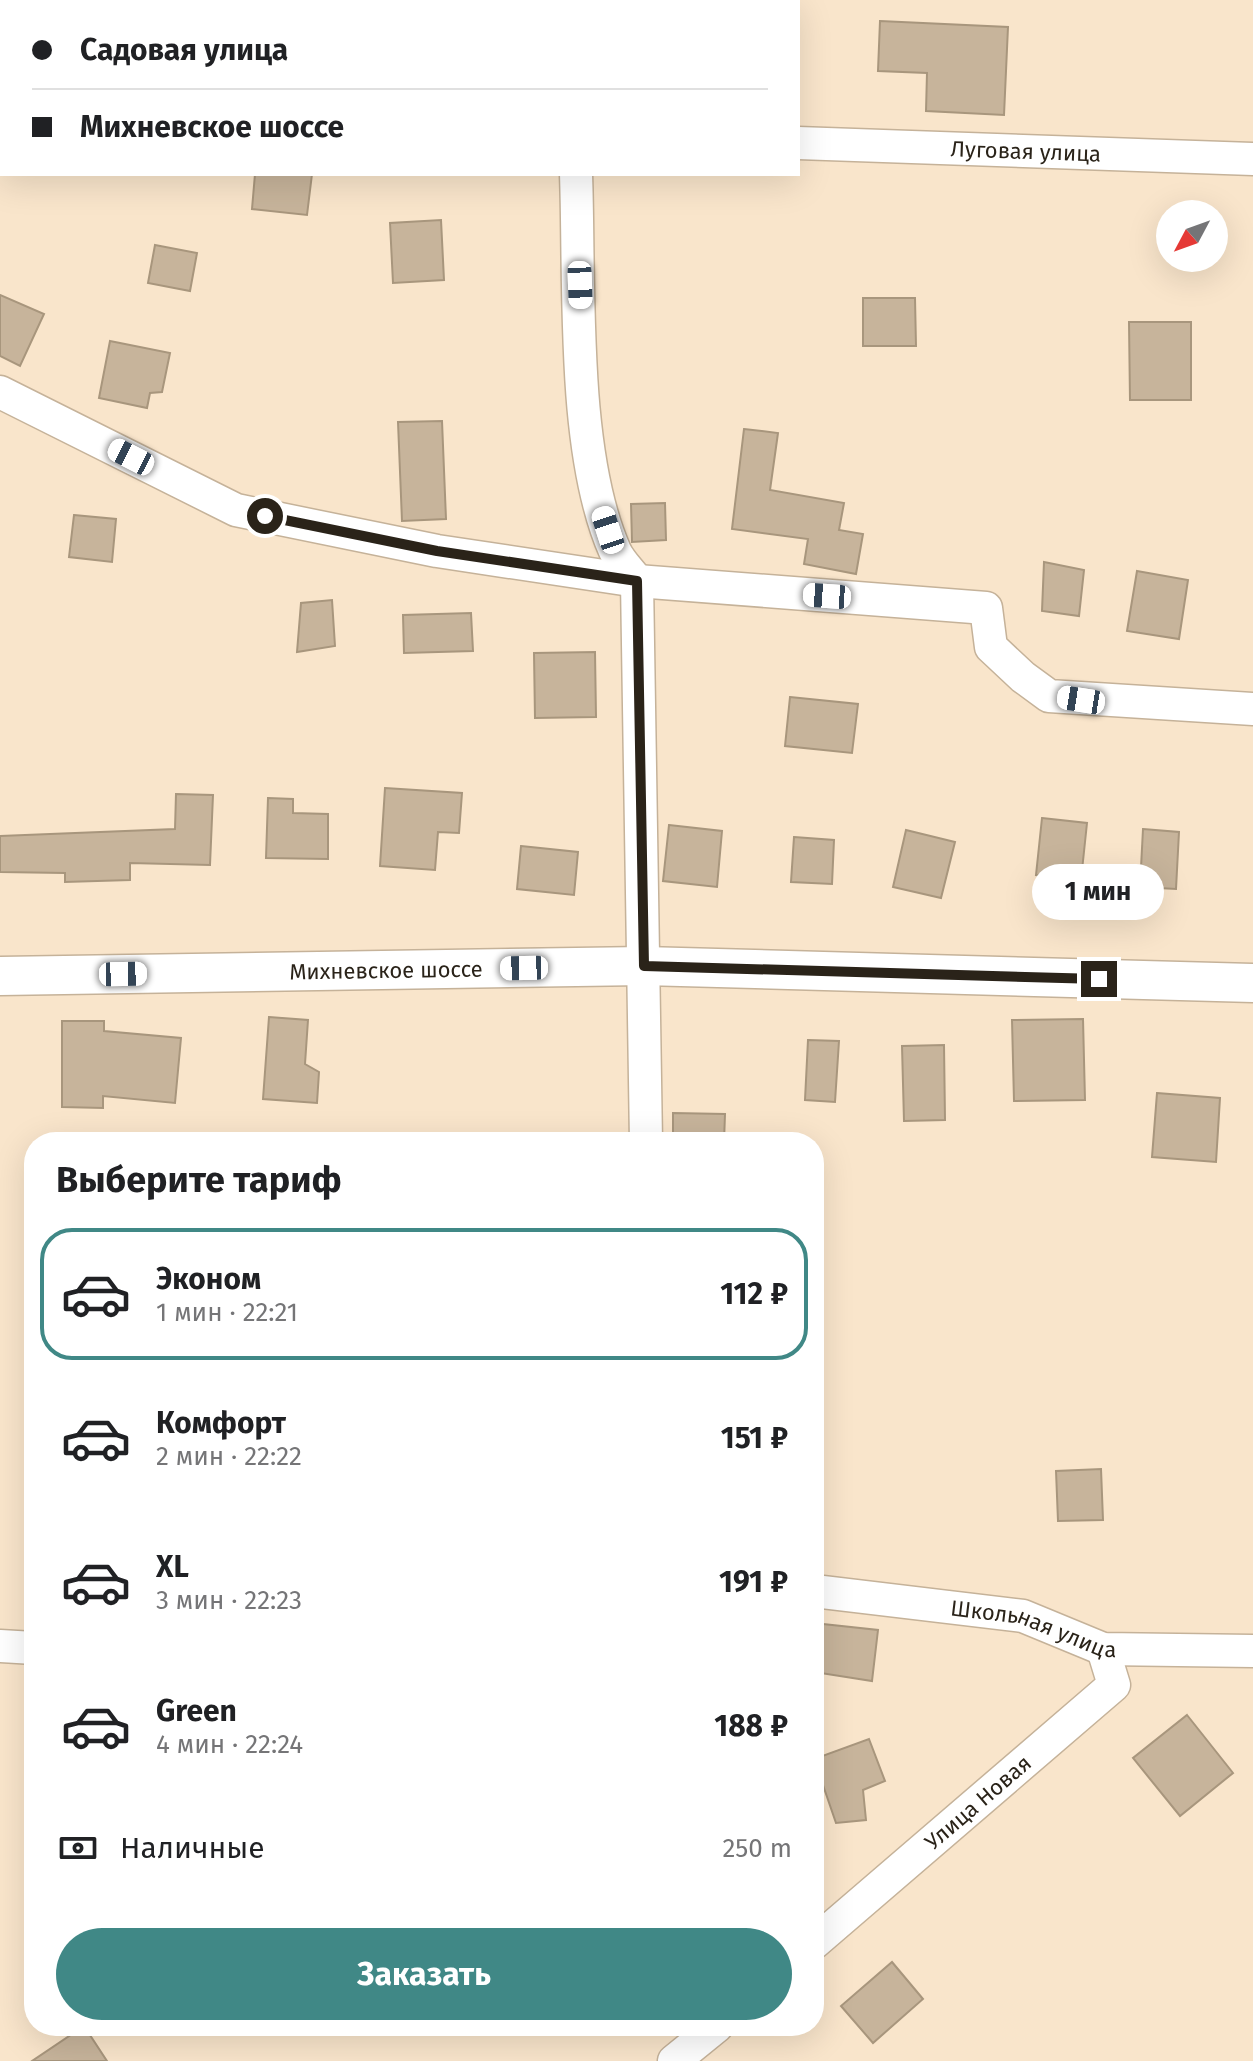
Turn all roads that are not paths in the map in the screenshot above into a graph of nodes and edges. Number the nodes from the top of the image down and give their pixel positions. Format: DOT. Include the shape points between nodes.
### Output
graph roads {
  1 [pos="800,143"];
  2 [pos="1253,159"];
  3 [pos="576,176"];
  4 [pos="0,392"];
  5 [pos="637,581"];
  6 [pos="1253,709"];
  7 [pos="644,966"];
  8 [pos="0,976"];
  9 [pos="1253,983"];
  10 [pos="646,1132"];
  11 [pos="824,1592"];
  12 [pos="0,1646"];
  13 [pos="24,1647"];
  14 [pos="1103,1649"];
  15 [pos="1253,1651"];
  16 [pos="824,1934"];
  17 [pos="705,2036"];
  18 [pos="674,2061"];
  1 -- 2 [label="street, Луговая улица"];
  3 -- 5 [label="street" via="582,368 592,481 616,554"];
  4 -- 5 [label="street" via="236,510 437,551"];
  5 -- 6 [label="street" via="986,608 991,647 1049,696"];
  5 -- 7 [label="street"];
  7 -- 8 [label="street, Михневское шоссе"];
  7 -- 9 [label="street, Михневское шоссе"];
  7 -- 10 [label="street"];
  11 -- 14 [label="street, Школьная улица" via="1023,1616"];
  12 -- 13 [label="street"];
  14 -- 15 [label="street, Школьная улица"];
  14 -- 16 [label="street, Улица Новая" via="1114,1685"];
  17 -- 18 [label="street"];
}
